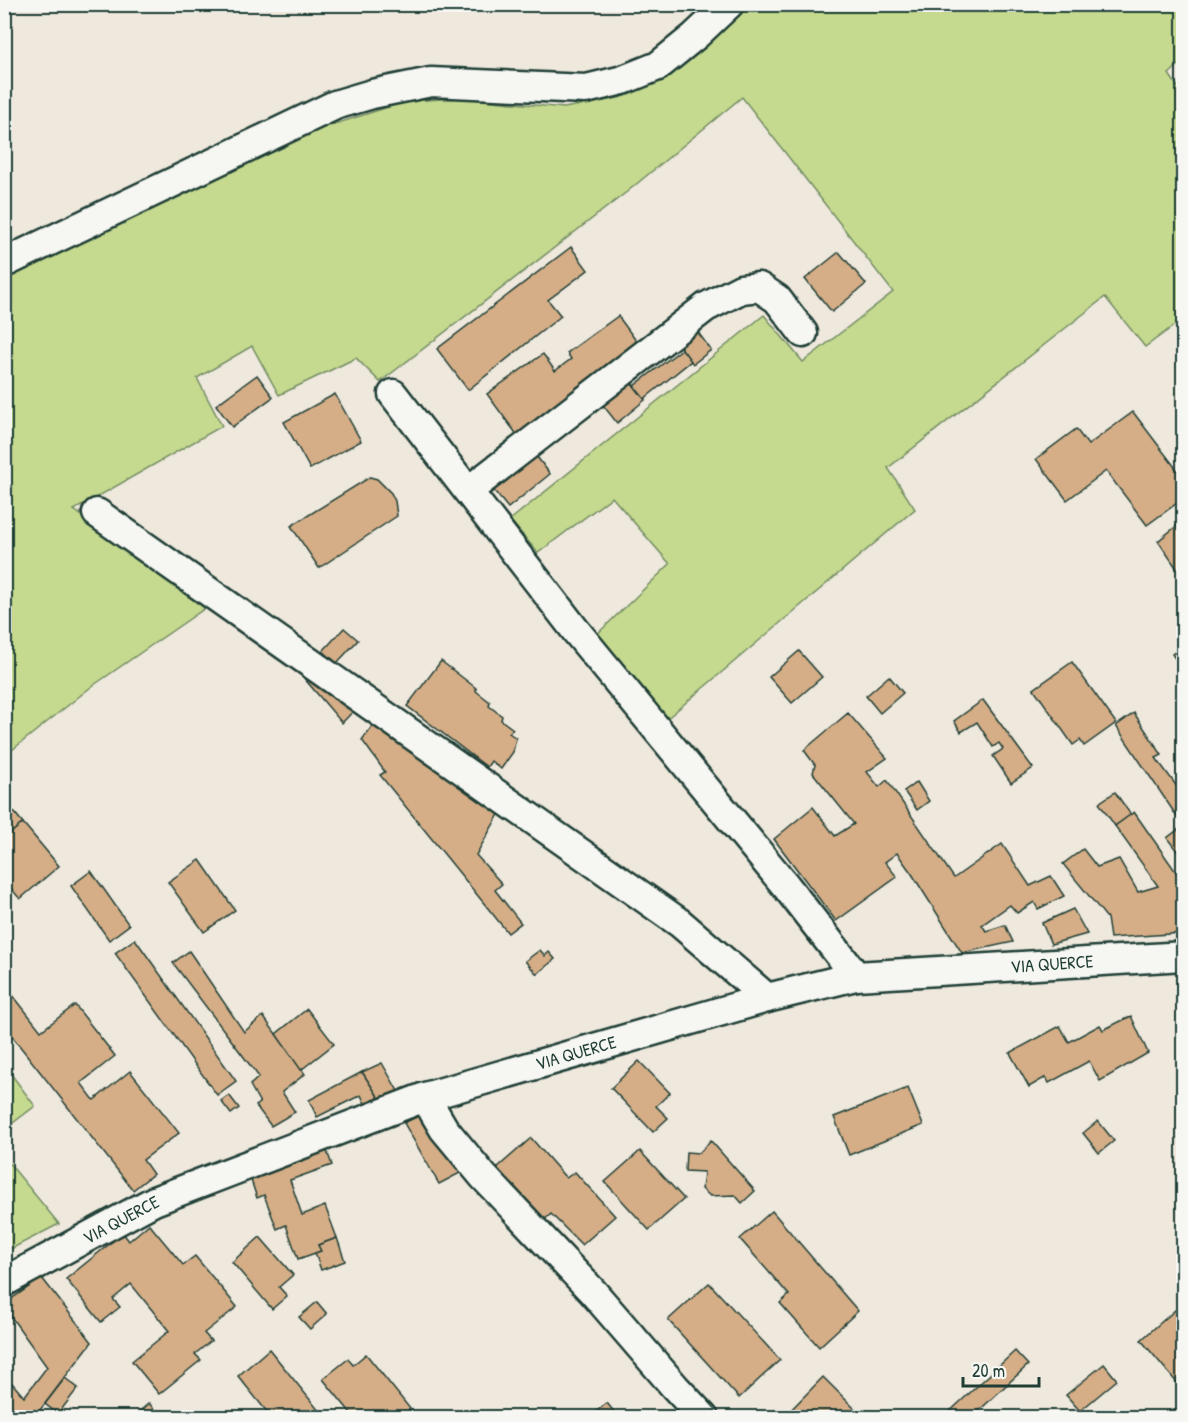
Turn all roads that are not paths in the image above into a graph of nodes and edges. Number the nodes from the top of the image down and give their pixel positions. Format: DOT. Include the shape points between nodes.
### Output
graph roads {
  1 [pos="729,4"];
  2 [pos="4,263"];
  3 [pos="803,333"];
  4 [pos="393,394"];
  5 [pos="468,491"];
  6 [pos="97,513"];
  7 [pos="1184,956"];
  8 [pos="856,976"];
  9 [pos="767,998"];
  10 [pos="425,1097"];
  11 [pos="4,1282"];
  12 [pos="704,1418"];
  1 -- 2 [label="street" via="658,66 623,80 586,89 431,82 335,105"];
  3 -- 5 [label="street" via="777,299 759,287 741,289 706,307"];
  4 -- 5 [label="street"];
  5 -- 8 [label="street" via="576,631"];
  6 -- 9 [label="street" via="680,923"];
  7 -- 8 [label="street, VIA QUERCE"];
  8 -- 9 [label="street, VIA QUERCE"];
  9 -- 10 [label="street, VIA QUERCE"];
  10 -- 11 [label="street, VIA QUERCE" via="154,1201"];
  10 -- 12 [label="street" via="444,1129 483,1176 594,1292"];
}
